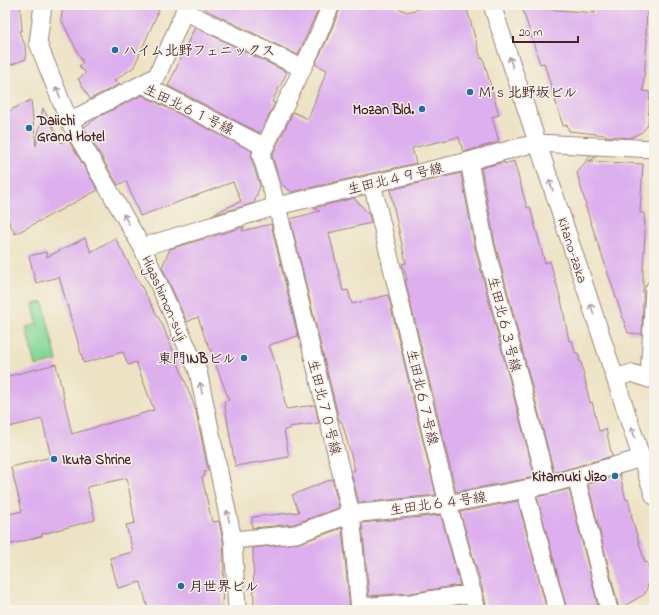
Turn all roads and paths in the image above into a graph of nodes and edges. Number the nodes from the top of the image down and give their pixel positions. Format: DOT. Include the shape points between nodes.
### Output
graph roads {
  1 [pos="44,5"];
  2 [pos="331,5"];
  3 [pos="492,5"];
  4 [pos="186,8"];
  5 [pos="302,68"];
  6 [pos="142,84"];
  7 [pos="69,121"];
  8 [pos="537,143"];
  9 [pos="265,147"];
  10 [pos="654,148"];
  11 [pos="469,161"];
  12 [pos="372,184"];
  13 [pos="277,206"];
  14 [pos="142,247"];
  15 [pos="654,289"];
  16 [pos="614,378"];
  17 [pos="652,379"];
  18 [pos="642,458"];
  19 [pos="576,477"];
  20 [pos="547,485"];
  21 [pos="525,489"];
  22 [pos="654,496"];
  23 [pos="448,504"];
  24 [pos="351,514"];
  25 [pos="233,540"];
  26 [pos="473,593"];
  27 [pos="412,606"];
  28 [pos="360,609"];
  29 [pos="236,610"];
  30 [pos="477,610"];
  31 [pos="557,610"];
  32 [pos="609,610"];
  7 -- 1 [label="street, Higashimon-suji, one-way" via="38,43"];
  2 -- 5 [label="street"];
  8 -- 3 [label="street, Kitano-zaka, one-way"];
  4 -- 5 [label="street"];
  4 -- 6 [label="street" via="157,76"];
  5 -- 9 [label="street"];
  6 -- 7 [label="street, 生田北６１号線"];
  6 -- 9 [label="street, 生田北６１号線"];
  14 -- 7 [label="street, Higashimon-suji, one-way"];
  8 -- 10 [label="street, 生田北４９号線"];
  8 -- 11 [label="street, 生田北４９号線"];
  16 -- 8 [label="street, Kitano-zaka, one-way"];
  9 -- 13 [label="street, 生田北７０号線" via="261,155"];
  11 -- 12 [label="street, 生田北４９号線"];
  11 -- 20 [label="street, 生田北６３号線" via="485,245"];
  12 -- 13 [label="street, 生田北４９号線"];
  12 -- 23 [label="street, 生田北６７号線"];
  13 -- 14 [label="street, 生田北４９号線"];
  13 -- 24 [label="street, 生田北７０号線"];
  25 -- 14 [label="street, Higashimon-suji, one-way" via="198,371"];
  15 -- 17 [label="street"];
  16 -- 17 [label="street" via="632,373"];
  18 -- 16 [label="street, Kitano-zaka, one-way"];
  18 -- 19 [label="street, 生田北６４号線"];
  18 -- 22 [label="street, Kitano-zaka"];
  19 -- 20 [label="street, 生田北６４号線"];
  19 -- 32 [label="street"];
  20 -- 21 [label="street, 生田北６４号線"];
  21 -- 23 [label="street, 生田北６４号線"];
  21 -- 31 [label="street"];
  23 -- 24 [label="street, 生田北６４号線"];
  23 -- 26 [label="street, 生田北６７号線"];
  24 -- 25 [label="street, 生田北６４号線" via="296,534"];
  24 -- 28 [label="street, 生田北７０号線"];
  25 -- 29 [label="street, Higashimon-suji"];
  26 -- 27 [label="street"];
  26 -- 30 [label="street, 生田北６７号線"];
  27 -- 28 [label="street"];
}
